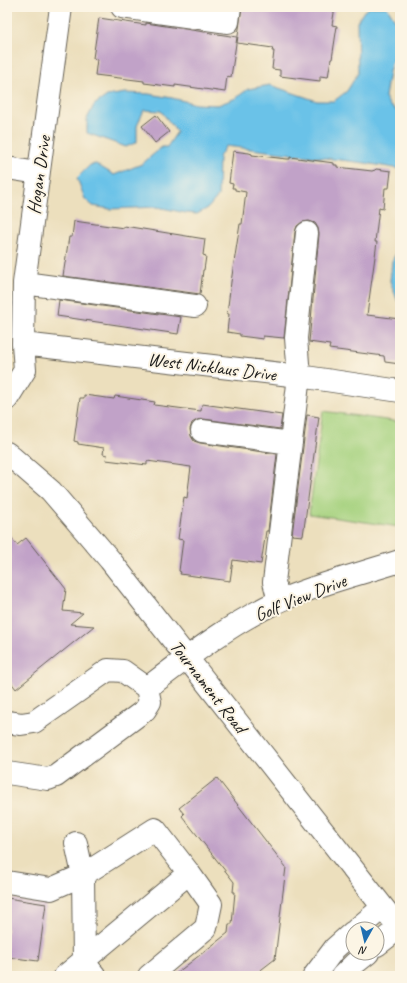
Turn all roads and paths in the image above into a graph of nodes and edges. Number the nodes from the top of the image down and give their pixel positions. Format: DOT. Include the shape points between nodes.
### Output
graph roads {
  1 [pos="61,7"];
  2 [pos="122,7"];
  3 [pos="230,7"];
  4 [pos="7,168"];
  5 [pos="38,172"];
  6 [pos="307,232"];
  7 [pos="24,283"];
  8 [pos="195,306"];
  9 [pos="15,347"];
  10 [pos="299,376"];
  11 [pos="400,391"];
  12 [pos="7,398"];
  13 [pos="202,431"];
  14 [pos="291,443"];
  15 [pos="7,453"];
  16 [pos="400,561"];
  17 [pos="279,601"];
  18 [pos="186,659"];
  19 [pos="147,688"];
  20 [pos="7,722"];
  21 [pos="7,773"];
  22 [pos="76,843"];
  23 [pos="190,873"];
  24 [pos="83,875"];
  25 [pos="7,882"];
  26 [pos="382,908"];
  27 [pos="367,921"];
  28 [pos="399,929"];
  29 [pos="345,939"];
  30 [pos="385,939"];
  31 [pos="358,961"];
  32 [pos="90,969"];
  33 [pos="65,976"];
  34 [pos="149,976"];
  35 [pos="314,976"];
  36 [pos="342,976"];
  1 -- 5 [label="street, Hogan Drive"];
  2 -- 3 [label="street" via="228,22"];
  4 -- 5 [label="street"];
  5 -- 7 [label="street, Hogan Drive"];
  6 -- 10 [label="street" via="296,338"];
  7 -- 8 [label="street"];
  7 -- 9 [label="street, Hogan Drive"];
  9 -- 10 [label="street, West Nicklaus Drive"];
  9 -- 12 [label="street, Hogan Drive" via="25,370"];
  10 -- 11 [label="street, West Nicklaus Drive"];
  10 -- 14 [label="street"];
  13 -- 14 [label="street"];
  14 -- 17 [label="street" via="274,582"];
  15 -- 18 [label="street, Tournament Road" via="51,491 110,560"];
  16 -- 17 [label="street, Golf View Drive"];
  17 -- 18 [label="street, Golf View Drive" via="215,637"];
  18 -- 19 [label="street, Golf View Drive"];
  18 -- 26 [label="street, Tournament Road"];
  19 -- 20 [label="street" via="123,671 108,670 34,722"];
  19 -- 21 [label="street" via="150,702 145,710 56,776 48,778"];
  22 -- 24 [label="street"];
  23 -- 24 [label="street" via="155,829"];
  23 -- 32 [label="street"];
  23 -- 34 [label="street" via="211,904 206,928"];
  24 -- 25 [label="street" via="51,889"];
  24 -- 32 [label="street"];
  26 -- 27 [label="street"];
  26 -- 28 [label="street, Tournament Road"];
  28 -- 30 [label="street"];
  29 -- 35 [label="street"];
  31 -- 36 [label="street"];
  32 -- 33 [label="street"];
}
